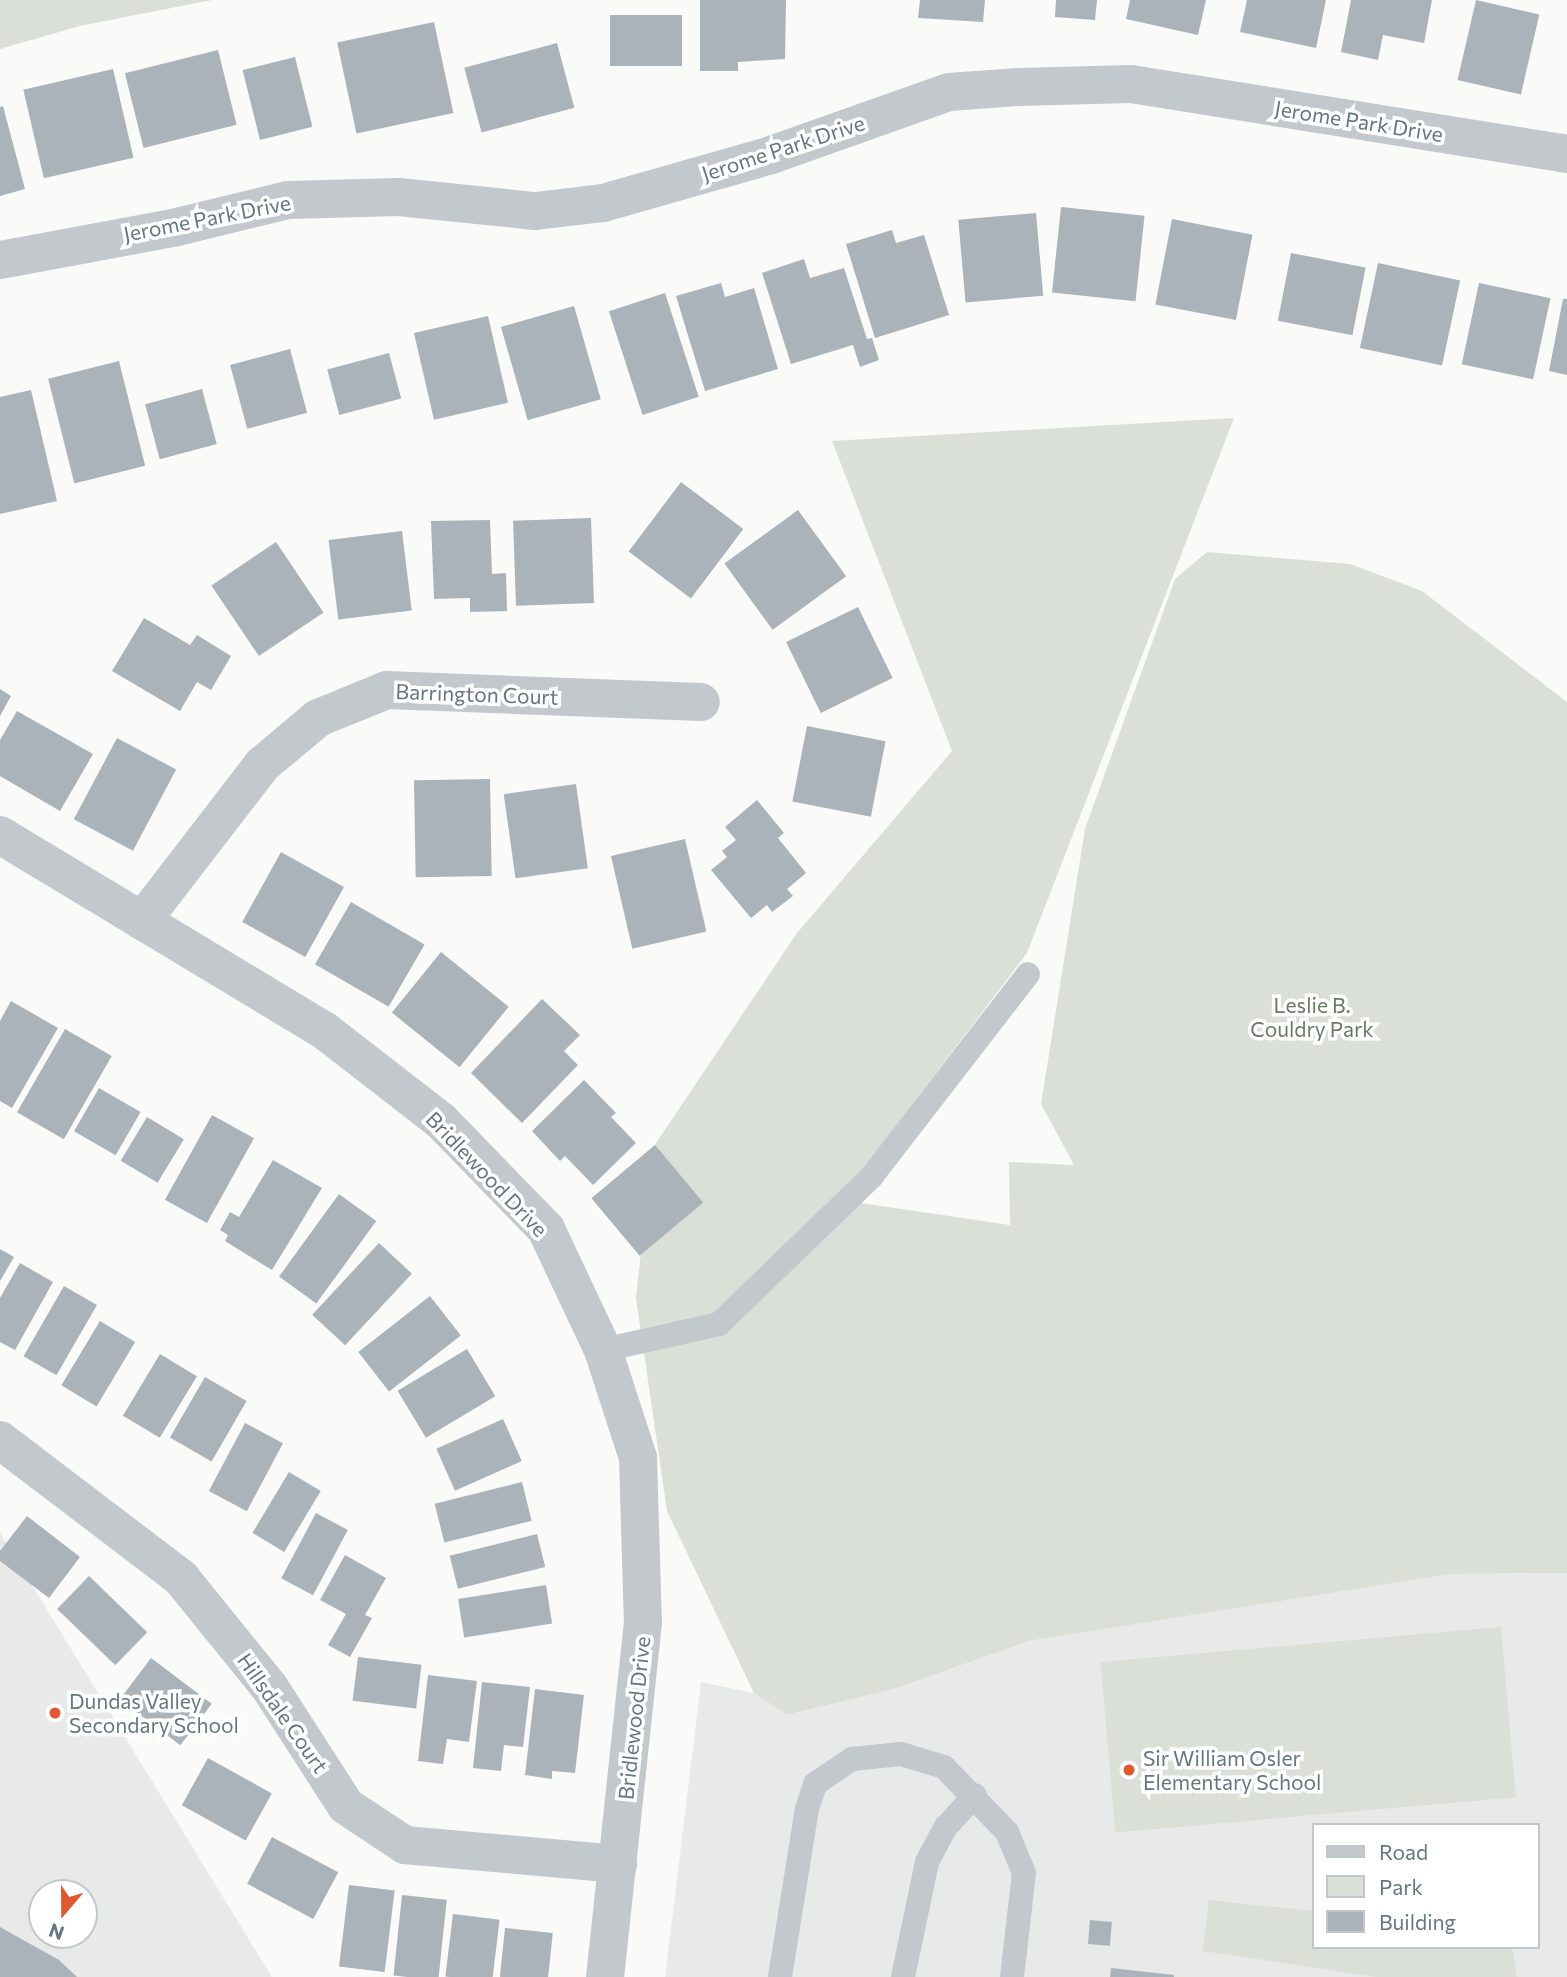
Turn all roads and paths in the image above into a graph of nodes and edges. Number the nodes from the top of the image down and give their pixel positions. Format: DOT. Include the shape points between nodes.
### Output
graph roads {
  1 [pos="1567,154"];
  2 [pos="0,260"];
  3 [pos="701,702"];
  4 [pos="0,835"];
  5 [pos="142,921"];
  6 [pos="1028,974"];
  7 [pos="603,1350"];
  8 [pos="0,1440"];
  9 [pos="975,1795"];
  10 [pos="618,1864"];
  11 [pos="605,1977"];
  12 [pos="780,1977"];
  13 [pos="903,1977"];
  14 [pos="1012,1977"];
  1 -- 2 [label="street, Jerome Park Drive" via="1131,84 1018,87 949,92 771,155 603,203 535,211 399,197 288,200 173,228"];
  3 -- 5 [label="street, Barrington Court" via="387,690 318,718 262,765"];
  4 -- 5 [label="street, Bridlewood Drive"];
  5 -- 7 [label="street, Bridlewood Drive" via="325,1031 441,1121 546,1229"];
  6 -- 7 [label="lane" via="872,1176 719,1324"];
  7 -- 10 [label="street, Bridlewood Drive" via="638,1458 643,1608"];
  8 -- 10 [label="street, Hillsdale Court" via="181,1578 270,1688 346,1806 405,1845"];
  9 -- 12 [label="lane" via="944,1767 901,1754 852,1759 816,1784 807,1809"];
  9 -- 13 [label="lane" via="946,1827 927,1862"];
  9 -- 14 [label="lane" via="1007,1832 1024,1873"];
  10 -- 11 [label="street, Bridlewood Drive"];
}
